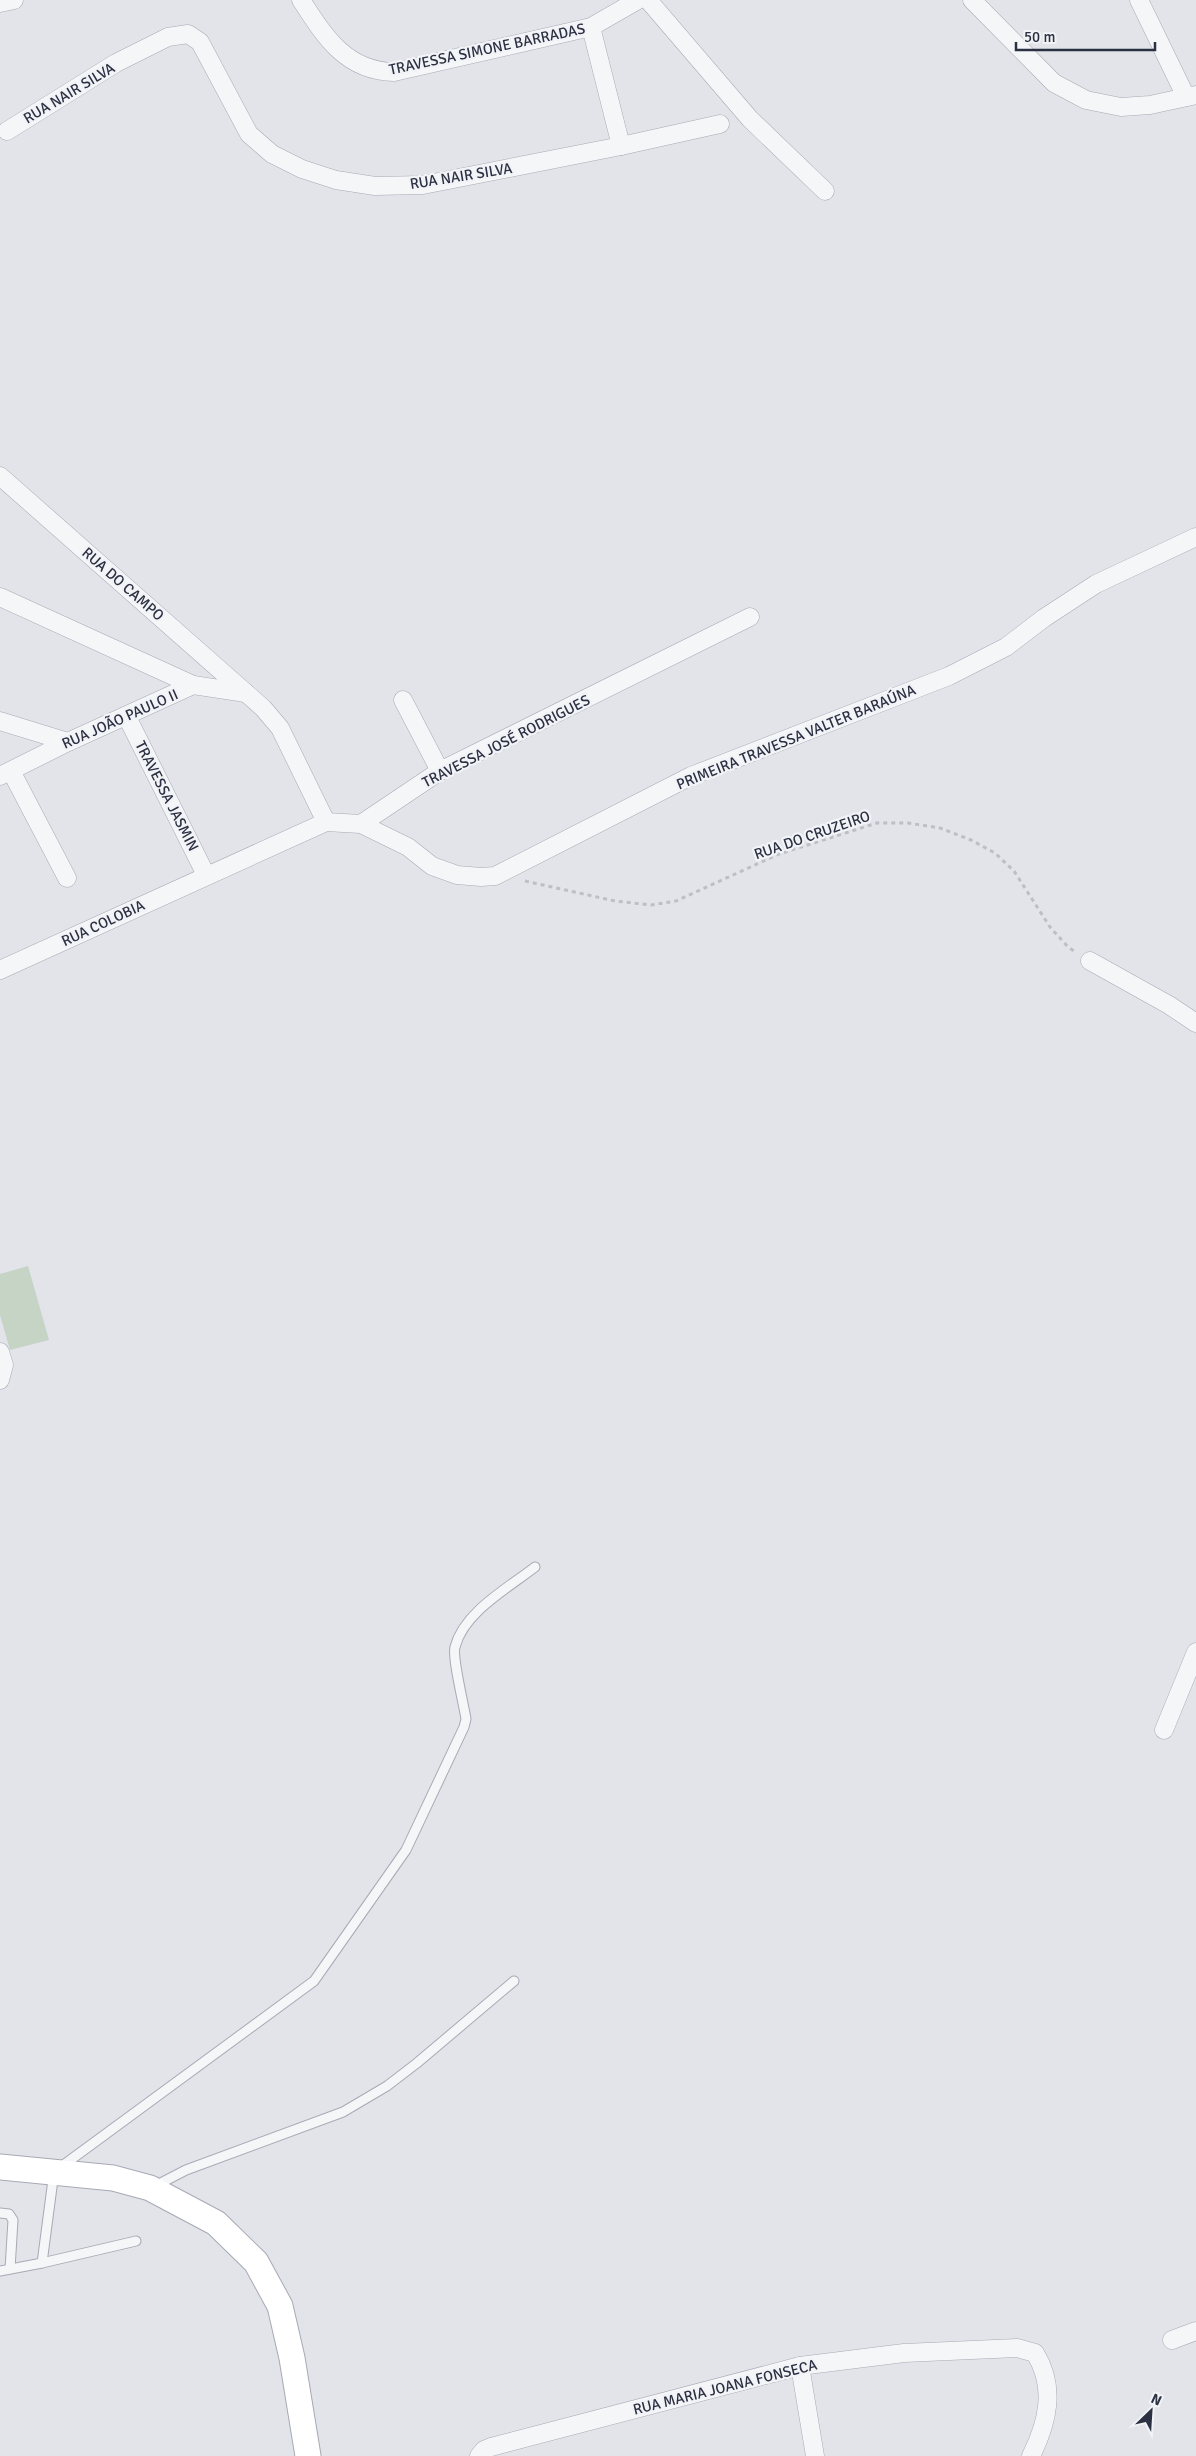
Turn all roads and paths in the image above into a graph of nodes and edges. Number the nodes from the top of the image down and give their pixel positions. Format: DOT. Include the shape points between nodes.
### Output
graph roads {
  1 [pos="14,0"];
  2 [pos="301,0"];
  3 [pos="638,0"];
  4 [pos="648,0"];
  5 [pos="972,0"];
  6 [pos="1139,0"];
  7 [pos="0,3"];
  8 [pos="591,27"];
  9 [pos="1191,96"];
  10 [pos="720,124"];
  11 [pos="7,131"];
  12 [pos="621,146"];
  13 [pos="825,191"];
  14 [pos="0,476"];
  15 [pos="1196,537"];
  16 [pos="0,597"];
  17 [pos="750,617"];
  18 [pos="193,685"];
  19 [pos="246,693"];
  20 [pos="403,700"];
  21 [pos="127,717"];
  22 [pos="0,721"];
  23 [pos="68,742"];
  24 [pos="440,771"];
  25 [pos="6,774"];
  26 [pos="326,822"];
  27 [pos="361,824"];
  28 [pos="206,875"];
  29 [pos="495,876"];
  30 [pos="66,878"];
  31 [pos="1090,961"];
  32 [pos="0,970"];
  33 [pos="1196,1023"];
  34 [pos="0,1352"];
  35 [pos="0,1380"];
  36 [pos="535,1567"];
  37 [pos="1196,1652"];
  38 [pos="1164,1730"];
  39 [pos="514,1981"];
  40 [pos="0,2167"];
  41 [pos="54,2172"];
  42 [pos="150,2188"];
  43 [pos="0,2213"];
  44 [pos="136,2241"];
  45 [pos="42,2263"];
  46 [pos="10,2269"];
  47 [pos="0,2271"];
  48 [pos="1196,2331"];
  49 [pos="1172,2340"];
  50 [pos="800,2366"];
  51 [pos="308,2456"];
  52 [pos="479,2456"];
  53 [pos="815,2456"];
  54 [pos="1031,2456"];
  1 -- 7 [label="street"];
  2 -- 8 [label="street, TRAVESSA SIMONE BARRADAS" via="344,56 360,66 381,72 394,72"];
  3 -- 8 [label="street, TRAVESSA SIMONE BARRADAS"];
  4 -- 13 [label="street" via="750,119"];
  5 -- 9 [label="street" via="1054,82 1086,100 1121,107 1150,105"];
  6 -- 9 [label="street"];
  8 -- 12 [label="street"];
  10 -- 12 [label="street, RUA NAIR SILVA"];
  11 -- 12 [label="street, RUA NAIR SILVA" via="116,64 180,34 196,37 200,42 249,134 272,154 302,169 336,180 375,186 423,185"];
  14 -- 19 [label="street, RUA DO CAMPO"];
  15 -- 29 [label="street, PRIMEIRA TRAVESSA VALTER BARAÚNA" via="1096,584 1006,647 950,676 691,776"];
  16 -- 18 [label="street"];
  17 -- 24 [label="street, TRAVESSA JOSÉ RODRIGUES"];
  18 -- 19 [label="street, RUA JOÃO PAULO II"];
  18 -- 21 [label="street, RUA JOÃO PAULO II"];
  19 -- 26 [label="street, RUA DO CAMPO" via="280,728"];
  20 -- 24 [label="street"];
  21 -- 23 [label="street, RUA JOÃO PAULO II"];
  21 -- 28 [label="street, TRAVESSA JASMIN"];
  22 -- 23 [label="street"];
  23 -- 25 [label="street, RUA JOÃO PAULO II"];
  24 -- 27 [label="street, TRAVESSA JOSÉ RODRIGUES"];
  25 -- 30 [label="street"];
  26 -- 27 [label="street"];
  26 -- 28 [label="street"];
  27 -- 29 [label="street, PRIMEIRA TRAVESSA VALTER BARAÚNA" via="408,847 432,866 457,875"];
  28 -- 32 [label="street, RUA COLOBIA"];
  29 -- 31 [label="path, RUA DO CRUZEIRO" via="615,901 651,905 676,901 788,851 877,824 908,823 940,828 994,853 1014,871 1050,928 1068,947"];
  31 -- 33 [label="street"];
  34 -- 35 [label="street" via="4,1365"];
  36 -- 41 [label="lane" via="477,1612 464,1630 454,1649 466,1719 464,1727 406,1850 314,1980"];
  37 -- 38 [label="street"];
  39 -- 42 [label="lane" via="387,2086 343,2112 186,2170"];
  40 -- 41 [label="main road"];
  41 -- 42 [label="main road" via="113,2178"];
  41 -- 45 [label="lane"];
  42 -- 51 [label="main road" via="216,2223 256,2262 280,2306"];
  43 -- 46 [label="lane" via="9,2214 13,2220"];
  44 -- 45 [label="lane"];
  45 -- 46 [label="lane"];
  46 -- 47 [label="lane"];
  48 -- 49 [label="street"];
  50 -- 52 [label="street, RUA MARIA JOANA FONSECA" via="491,2447"];
  50 -- 53 [label="street"];
  50 -- 54 [label="street, RUA MARIA JOANA FONSECA" via="904,2353 1017,2348 1035,2353 1042,2365 1048,2409 1044,2431"];
}
